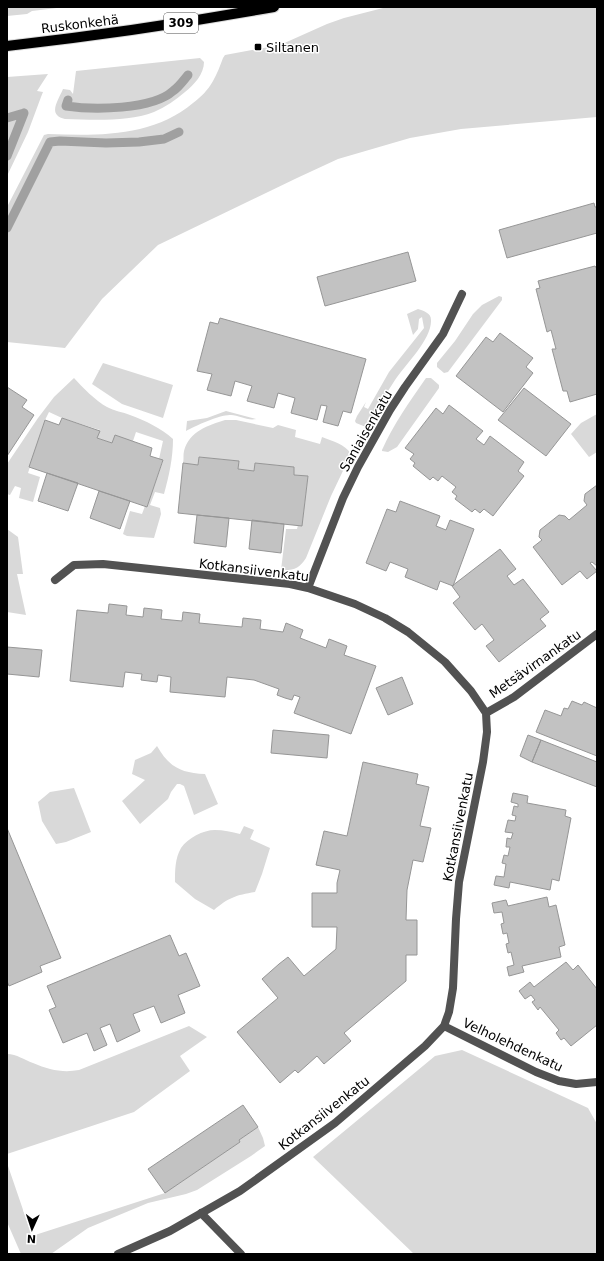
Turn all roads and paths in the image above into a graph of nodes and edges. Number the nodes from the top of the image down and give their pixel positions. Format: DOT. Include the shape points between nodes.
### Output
graph roads {
  1 [pos="274,7"];
  2 [pos="7,46"];
  3 [pos="462,294"];
  4 [pos="55,580"];
  5 [pos="308,588"];
  6 [pos="597,634"];
  7 [pos="486,713"];
  8 [pos="444,1026"];
  9 [pos="597,1082"];
  10 [pos="201,1213"];
  11 [pos="118,1254"];
  12 [pos="241,1254"];
  1 -- 2 [label="main road, Ruskonkehä / 309" via="191,22"];
  3 -- 5 [label="street, Saniaisenkatu" via="443,334 401,393 358,467 343,498"];
  4 -- 5 [label="street, Kotkansiivenkatu" via="74,565 103,564"];
  5 -- 7 [label="street, Kotkansiivenkatu" via="367,610 408,632 445,662 471,691"];
  6 -- 7 [label="street, Metsävirnankatu" via="514,697"];
  7 -- 8 [label="street, Kotkansiivenkatu" via="487,732 483,762 459,882 453,988"];
  8 -- 9 [label="street, Velholehdenkatu" via="559,1081 576,1084"];
  8 -- 10 [label="street, Kotkansiivenkatu" via="425,1046 336,1123 240,1191"];
  10 -- 11 [label="street, Kotkansiivenkatu" via="170,1231"];
  10 -- 12 [label="street"];
}
